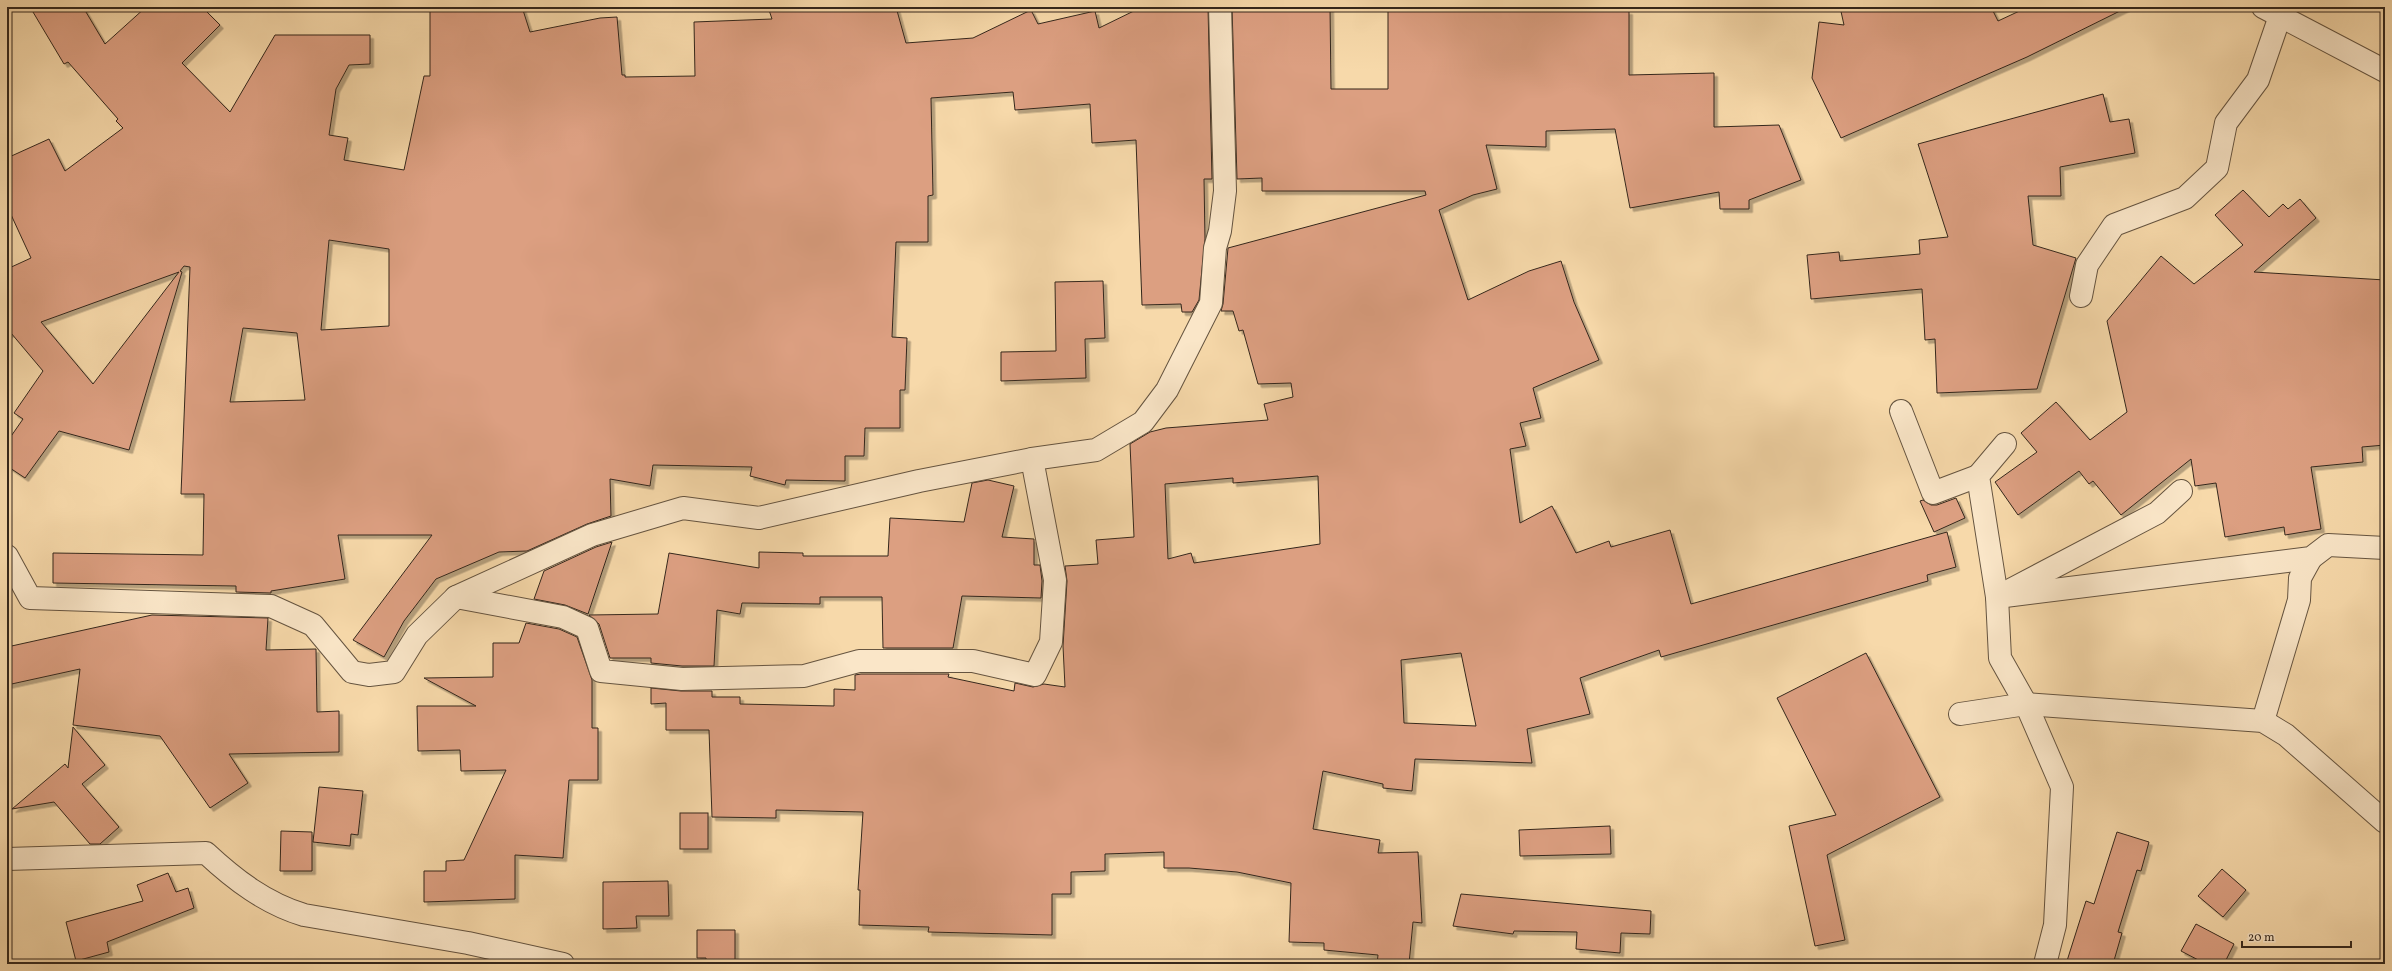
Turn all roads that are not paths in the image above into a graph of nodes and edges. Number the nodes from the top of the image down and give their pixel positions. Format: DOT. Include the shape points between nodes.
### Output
graph roads {
  1 [pos="1220,7"];
  2 [pos="2272,12"];
  3 [pos="2385,71"];
  4 [pos="2081,296"];
  5 [pos="1901,412"];
  6 [pos="2005,444"];
  7 [pos="1032,459"];
  8 [pos="1978,476"];
  9 [pos="2182,491"];
  10 [pos="2385,548"];
  11 [pos="7,556"];
  12 [pos="2311,558"];
  13 [pos="456,597"];
  14 [pos="1997,597"];
  15 [pos="2026,704"];
  16 [pos="1960,714"];
  17 [pos="2263,720"];
  18 [pos="2385,822"];
  19 [pos="7,859"];
  20 [pos="562,964"];
  21 [pos="2045,964"];
  1 -- 7 [label="street" via="1225,191 1220,231 1214,248 1211,303 1166,390 1143,422 1096,450"];
  2 -- 3 [label="street"];
  2 -- 4 [label="street" via="2258,80 2226,123 2217,168 2184,198 2114,225 2087,265"];
  5 -- 8 [label="street" via="1933,493"];
  6 -- 8 [label="street"];
  7 -- 13 [label="street" via="759,518 683,508 592,535"];
  7 -- 13 [label="street" via="1055,580 1051,642 1035,675 965,661 859,661 804,676 682,680 601,671 587,628 563,617"];
  8 -- 14 [label="street"];
  9 -- 14 [label="street" via="2157,513"];
  10 -- 12 [label="street" via="2328,545"];
  11 -- 13 [label="street" via="30,598 271,606 313,624 352,672 369,675 394,672 418,635"];
  12 -- 14 [label="street"];
  12 -- 17 [label="street" via="2300,578 2299,600"];
  14 -- 15 [label="street" via="2000,658"];
  15 -- 16 [label="street"];
  15 -- 17 [label="street"];
  15 -- 21 [label="street" via="2062,787 2055,925"];
  17 -- 18 [label="street" via="2286,735"];
  19 -- 20 [label="street" via="206,853 236,880 281,908 304,915 468,943"];
}
